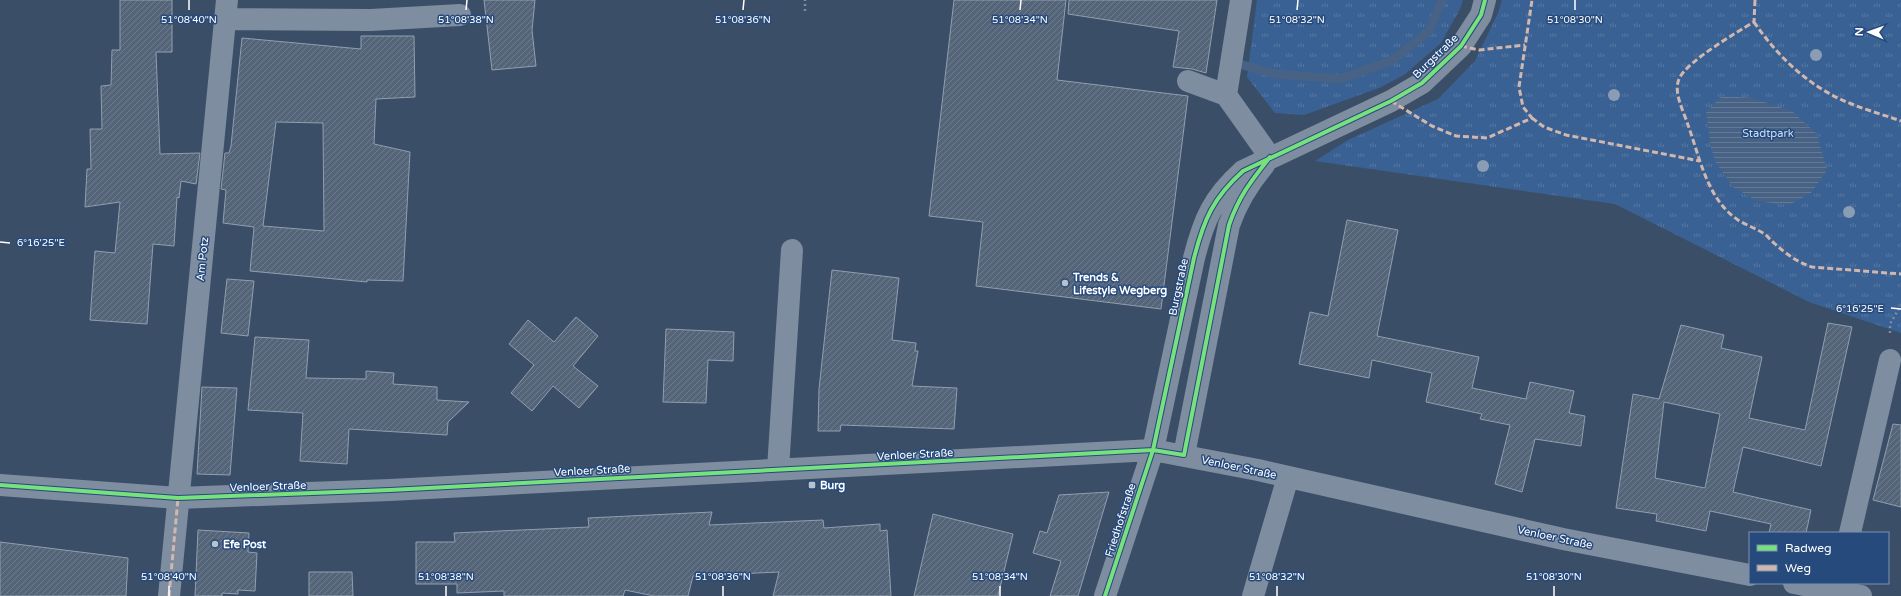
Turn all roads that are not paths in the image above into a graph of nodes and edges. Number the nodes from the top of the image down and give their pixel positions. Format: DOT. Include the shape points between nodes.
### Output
graph roads {
  1 [pos="1241,0"];
  2 [pos="1485,0"];
  3 [pos="227,10"];
  4 [pos="460,15"];
  5 [pos="1188,81"];
  6 [pos="1228,84"];
  7 [pos="1270,157"];
  8 [pos="792,250"];
  9 [pos="1890,360"];
  10 [pos="1153,450"];
  11 [pos="1184,455"];
  12 [pos="778,469"];
  13 [pos="1288,477"];
  14 [pos="0,486"];
  15 [pos="178,498"];
  16 [pos="1850,532"];
  17 [pos="1749,575"];
  18 [pos="1805,584"];
  19 [pos="1837,587"];
  20 [pos="169,596"];
  21 [pos="1105,596"];
  22 [pos="1253,596"];
  23 [pos="1861,596"];
  1 -- 6 [label="street"];
  2 -- 7 [label="street, Burgstraße" via="1481,14 1461,46 1422,83 1391,101"];
  3 -- 4 [label="street, Am Potz" via="371,20"];
  3 -- 15 [label="street, Am Potz"];
  5 -- 6 [label="street"];
  6 -- 7 [label="street"];
  7 -- 10 [label="street, Burgstraße" via="1243,171 1227,185 1210,208 1194,258"];
  7 -- 11 [label="street, Burgstraße" via="1237,203 1229,225"];
  8 -- 12 [label="street"];
  9 -- 16 [label="street"];
  10 -- 11 [label="street, Venloer Straße"];
  10 -- 12 [label="street, Venloer Straße"];
  10 -- 21 [label="street, Friedhofstraße"];
  11 -- 13 [label="street, Venloer Straße"];
  12 -- 15 [label="street, Venloer Straße"];
  13 -- 17 [label="street, Venloer Straße" via="1563,539"];
  13 -- 22 [label="street"];
  14 -- 15 [label="street, Venloer Straße"];
  15 -- 20 [label="street, Am Potz"];
  18 -- 19 [label="street"];
  19 -- 23 [label="street"];
}
